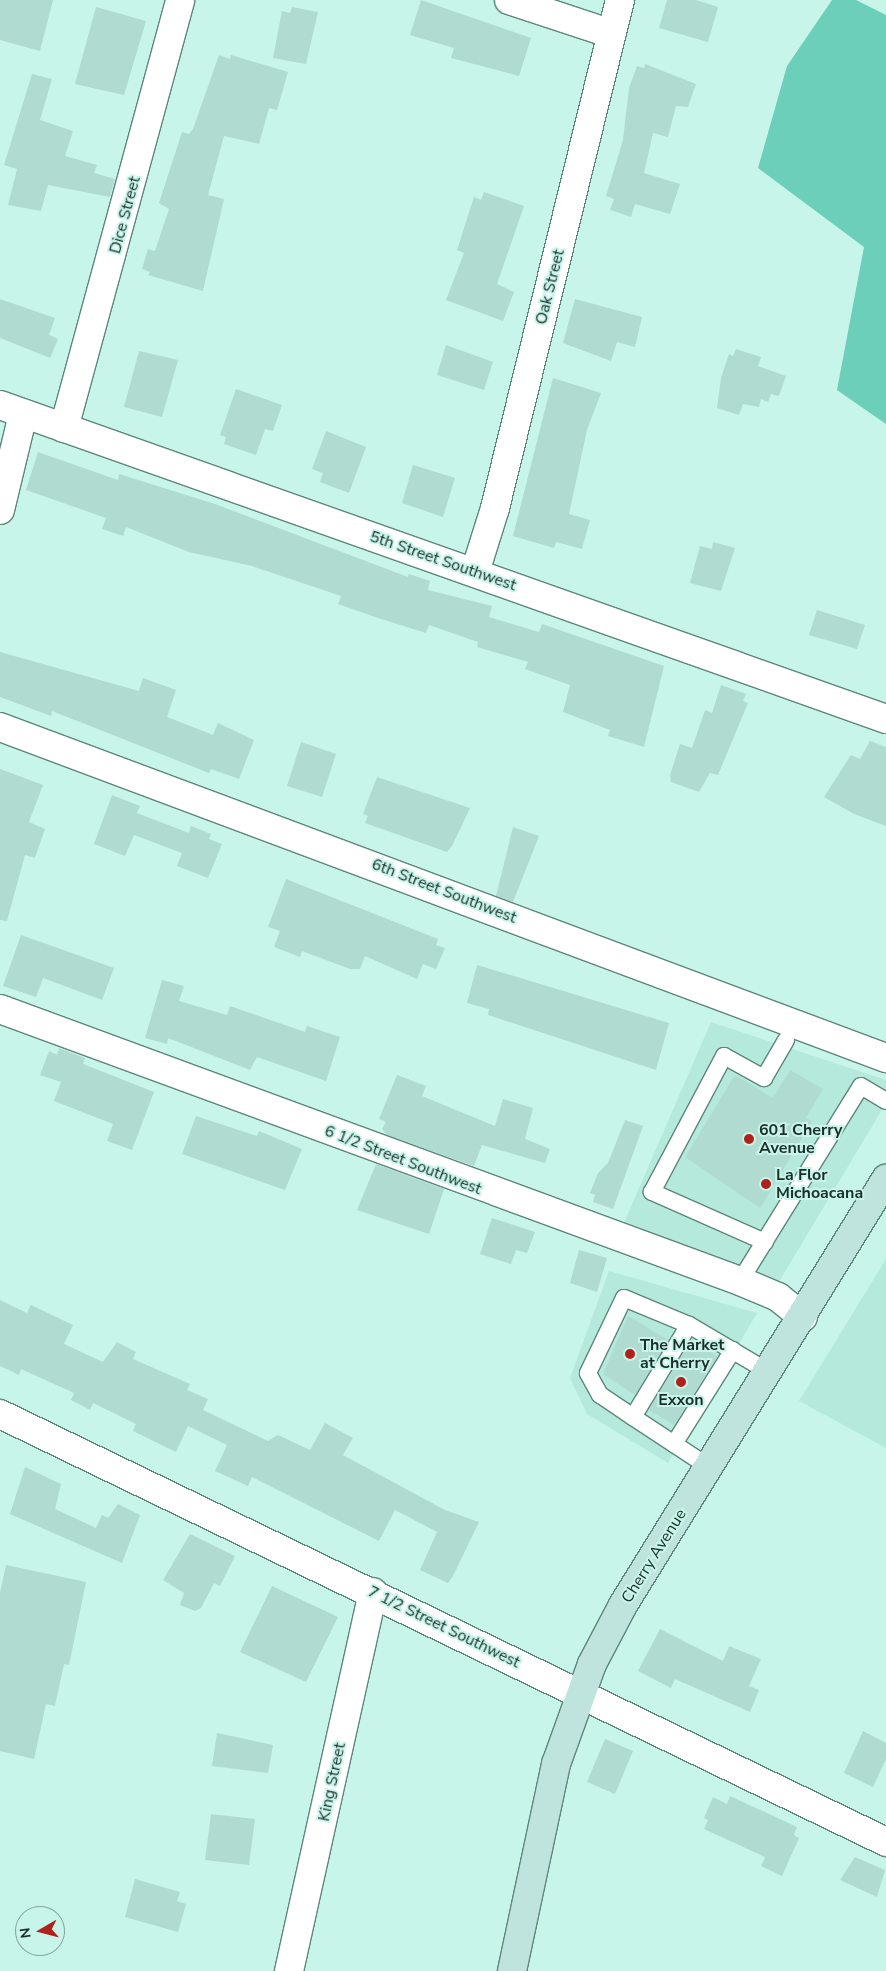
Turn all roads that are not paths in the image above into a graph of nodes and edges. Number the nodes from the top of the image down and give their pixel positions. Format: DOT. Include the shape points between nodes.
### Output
graph roads {
  1 [pos="178,0"];
  2 [pos="509,0"];
  3 [pos="620,0"];
  4 [pos="612,34"];
  5 [pos="12,409"];
  6 [pos="64,428"];
  7 [pos="0,510"];
  8 [pos="475,572"];
  9 [pos="886,719"];
  10 [pos="0,728"];
  11 [pos="0,1009"];
  12 [pos="786,1040"];
  13 [pos="886,1058"];
  14 [pos="886,1101"];
  15 [pos="886,1179"];
  16 [pos="765,1242"];
  17 [pos="740,1281"];
  18 [pos="803,1317"];
  19 [pos="689,1325"];
  20 [pos="732,1350"];
  21 [pos="768,1371"];
  22 [pos="633,1417"];
  23 [pos="2,1423"];
  24 [pos="674,1444"];
  25 [pos="709,1467"];
  26 [pos="373,1592"];
  27 [pos="580,1692"];
  28 [pos="886,1842"];
  29 [pos="289,1971"];
  30 [pos="512,1971"];
  1 -- 6 [label="street, Dice Street"];
  2 -- 4 [label="street"];
  3 -- 4 [label="street, Oak Street"];
  4 -- 8 [label="street, Oak Street" via="495,508"];
  5 -- 6 [label="street, 5th Street Southwest"];
  5 -- 7 [label="street"];
  6 -- 8 [label="street, 5th Street Southwest"];
  8 -- 9 [label="street, 5th Street Southwest"];
  10 -- 13 [label="street, 6th Street Southwest"];
  11 -- 17 [label="street, 6 1/2 Street Southwest"];
  12 -- 16 [label="lane" via="764,1078 724,1056 652,1192"];
  14 -- 16 [label="lane" via="861,1086"];
  15 -- 18 [label="main road, Cherry Avenue"];
  16 -- 17 [label="lane"];
  17 -- 18 [label="street, 6 1/2 Street Southwest" via="778,1297"];
  18 -- 21 [label="main road, Cherry Avenue"];
  19 -- 20 [label="lane"];
  19 -- 22 [label="lane"];
  19 -- 22 [label="lane" via="624,1298 588,1373 600,1395"];
  20 -- 21 [label="lane"];
  20 -- 24 [label="lane"];
  21 -- 25 [label="main road, Cherry Avenue"];
  22 -- 24 [label="lane"];
  23 -- 26 [label="street, 7 1/2 Street Southwest"];
  24 -- 25 [label="lane"];
  25 -- 27 [label="main road, Cherry Avenue" via="623,1605"];
  26 -- 27 [label="street, 7 1/2 Street Southwest"];
  26 -- 29 [label="street, King Street"];
  27 -- 28 [label="street, 7 1/2 Street Southwest"];
  27 -- 30 [label="main road, Cherry Avenue" via="556,1764"];
}
